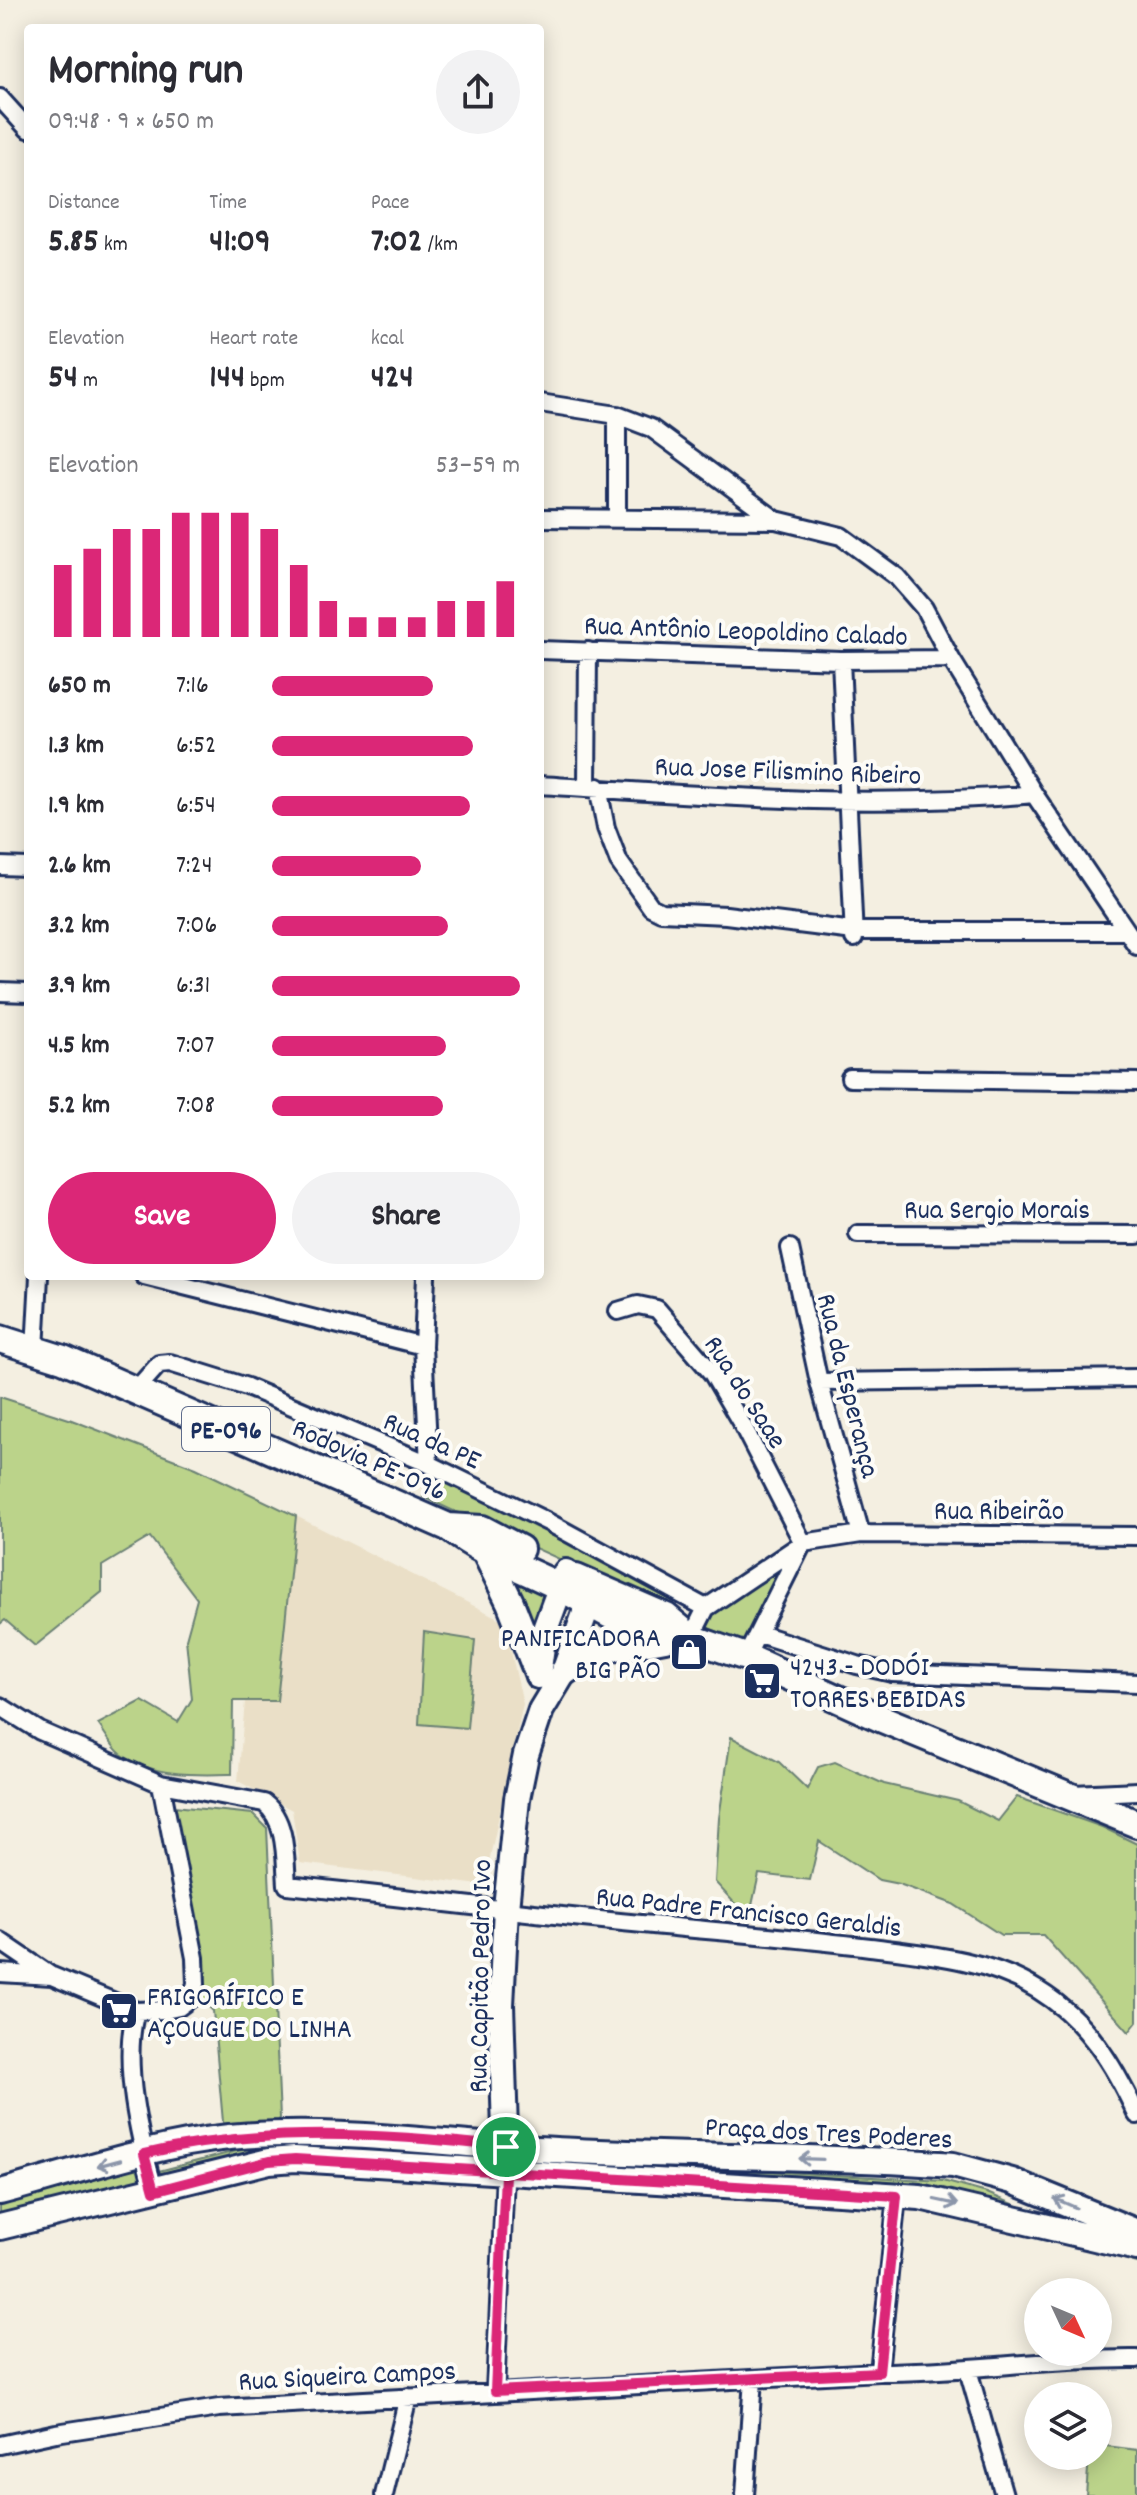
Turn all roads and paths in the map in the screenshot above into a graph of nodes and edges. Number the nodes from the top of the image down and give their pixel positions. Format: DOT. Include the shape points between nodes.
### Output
graph roads {
  1 [pos="0,98"];
  2 [pos="24,125"];
  3 [pos="544,404"];
  4 [pos="617,415"];
  5 [pos="544,518"];
  6 [pos="617,518"];
  7 [pos="776,520"];
  8 [pos="544,650"];
  9 [pos="588,651"];
  10 [pos="951,659"];
  11 [pos="841,660"];
  12 [pos="544,785"];
  13 [pos="592,788"];
  14 [pos="1034,794"];
  15 [pos="848,801"];
  16 [pos="0,866"];
  17 [pos="24,867"];
  18 [pos="1125,931"];
  19 [pos="854,935"];
  20 [pos="1137,946"];
  21 [pos="0,992"];
  22 [pos="24,993"];
  23 [pos="850,1078"];
  24 [pos="1137,1082"];
  25 [pos="858,1234"];
  26 [pos="1137,1235"];
  27 [pos="790,1248"];
  28 [pos="39,1280"];
  29 [pos="160,1280"];
  30 [pos="426,1280"];
  31 [pos="618,1311"];
  32 [pos="0,1339"];
  33 [pos="423,1346"];
  34 [pos="35,1350"];
  35 [pos="1137,1378"];
  36 [pos="819,1382"];
  37 [pos="135,1391"];
  38 [pos="429,1464"];
  39 [pos="448,1527"];
  40 [pos="861,1534"];
  41 [pos="1137,1536"];
  42 [pos="803,1543"];
  43 [pos="485,1551"];
  44 [pos="563,1580"];
  45 [pos="590,1596"];
  46 [pos="706,1608"];
  47 [pos="759,1634"];
  48 [pos="679,1638"];
  49 [pos="746,1657"];
  50 [pos="551,1672"];
  51 [pos="1137,1683"];
  52 [pos="0,1706"];
  53 [pos="161,1784"];
  54 [pos="1137,1791"];
  55 [pos="1064,1795"];
  56 [pos="1137,1824"];
  57 [pos="506,1908"];
  58 [pos="0,1941"];
  59 [pos="0,1973"];
  60 [pos="52,1976"];
  61 [pos="136,2011"];
  62 [pos="1137,2115"];
  63 [pos="506,2147"];
  64 [pos="144,2154"];
  65 [pos="505,2174"];
  66 [pos="154,2191"];
  67 [pos="0,2192"];
  68 [pos="897,2196"];
  69 [pos="0,2227"];
  70 [pos="1137,2232"];
  71 [pos="1137,2248"];
  72 [pos="1137,2359"];
  73 [pos="968,2370"];
  74 [pos="879,2372"];
  75 [pos="753,2379"];
  76 [pos="495,2391"];
  77 [pos="408,2397"];
  78 [pos="0,2445"];
  79 [pos="384,2495"];
  80 [pos="745,2495"];
  81 [pos="1004,2495"];
  1 -- 2 [label="street"];
  3 -- 4 [label="street"];
  4 -- 6 [label="street"];
  4 -- 7 [label="street" via="651,428"];
  5 -- 6 [label="street"];
  6 -- 7 [label="street"];
  7 -- 10 [label="street" via="841,536 897,577 924,608"];
  8 -- 9 [label="street, Rua Antônio Leopoldino Calado"];
  9 -- 11 [label="street, Rua Antônio Leopoldino Calado"];
  9 -- 13 [label="street"];
  10 -- 11 [label="street, Rua Antônio Leopoldino Calado"];
  10 -- 14 [label="street"];
  11 -- 15 [label="street"];
  12 -- 13 [label="street, Rua Jose Filismino Ribeiro"];
  13 -- 15 [label="street, Rua Jose Filismino Ribeiro"];
  13 -- 19 [label="street" via="619,862 651,907"];
  14 -- 15 [label="street, Rua Jose Filismino Ribeiro"];
  14 -- 18 [label="street"];
  15 -- 19 [label="street"];
  16 -- 17 [label="street"];
  18 -- 19 [label="street"];
  18 -- 20 [label="street"];
  21 -- 22 [label="street"];
  23 -- 24 [label="street"];
  25 -- 26 [label="street, Rua Sergio Morais"];
  27 -- 36 [label="street, Rua da Esperança"];
  28 -- 34 [label="street"];
  29 -- 33 [label="street"];
  30 -- 33 [label="street"];
  31 -- 42 [label="street, Rua do Saae" via="638,1305 657,1309 712,1373"];
  32 -- 34 [label="main road, Rodovia PE-096 / PE-096"];
  33 -- 38 [label="street"];
  34 -- 37 [label="main road, Rodovia PE-096 / PE-096"];
  35 -- 36 [label="street"];
  36 -- 40 [label="street, Rua da Esperança"];
  37 -- 38 [label="street, Rua da PE" via="159,1364 170,1363 247,1387"];
  37 -- 39 [label="main road, Rodovia PE-096 / PE-096"];
  38 -- 46 [label="street, Rua da PE"];
  39 -- 43 [label="main road, PE-096"];
  39 -- 44 [label="main road, PE-096" via="482,1529"];
  40 -- 41 [label="street, Rua Ribeirão"];
  40 -- 42 [label="street, Rua Ribeirão"];
  42 -- 46 [label="street"];
  42 -- 47 [label="street"];
  43 -- 44 [label="main road, PE-096"];
  43 -- 50 [label="main road"];
  44 -- 45 [label="main road, PE-096"];
  44 -- 50 [label="main road, Rua Capitão Pedro Ivo" via="544,1632"];
  45 -- 48 [label="main road, PE-096" via="619,1621"];
  45 -- 50 [label="main road, Rua Capitão Pedro Ivo"];
  46 -- 48 [label="street"];
  47 -- 49 [label="street"];
  47 -- 51 [label="street" via="892,1673"];
  48 -- 49 [label="main road, PE-096"];
  48 -- 50 [label="main road" via="595,1651"];
  49 -- 55 [label="main road, PE-096"];
  50 -- 57 [label="main road, Rua Capitão Pedro Ivo" via="517,1799"];
  52 -- 53 [label="street" via="40,1731"];
  53 -- 57 [label="street, Rua Padre Francisco Geraldis" via="253,1799 273,1809 284,1844 287,1885"];
  53 -- 61 [label="street" via="196,1984 191,1998 179,2007"];
  54 -- 55 [label="street"];
  55 -- 56 [label="main road, PE-096"];
  57 -- 62 [label="street, Rua Padre Francisco Geraldis" via="899,1951 1001,1971 1038,1989 1076,2018 1115,2068"];
  57 -- 63 [label="main road, Rua Capitão Pedro Ivo" via="501,2005"];
  58 -- 60 [label="street"];
  59 -- 60 [label="street"];
  60 -- 61 [label="street"];
  61 -- 64 [label="street" via="130,2040"];
  63 -- 64 [label="main road, Praça dos Tres Poderes" via="296,2133 228,2137"];
  63 -- 65 [label="main road, Rua Capitão Pedro Ivo"];
  70 -- 63 [label="main road, Praça dos Tres Poderes, one-way" via="1012,2181 953,2165"];
  64 -- 66 [label="street"];
  64 -- 67 [label="main road, Praça dos Tres Poderes, one-way"];
  65 -- 66 [label="main road, Praça dos Tres Poderes" via="295,2159"];
  65 -- 68 [label="main road, Praça dos Tres Poderes"];
  65 -- 76 [label="street, Rua Capitão Pedro Ivo"];
  66 -- 69 [label="main road, Praça dos Tres Poderes"];
  68 -- 71 [label="main road, Praça dos Tres Poderes, one-way" via="950,2202"];
  68 -- 74 [label="street"];
  72 -- 73 [label="street" via="1059,2360"];
  73 -- 74 [label="street, Rua Siqueira Campos"];
  73 -- 81 [label="street"];
  74 -- 75 [label="street, Rua Siqueira Campos"];
  75 -- 76 [label="street, Rua Siqueira Campos"];
  75 -- 80 [label="street"];
  76 -- 77 [label="street, Rua Siqueira Campos"];
  77 -- 78 [label="street, Rua Siqueira Campos" via="219,2408"];
  77 -- 79 [label="street"];
}
